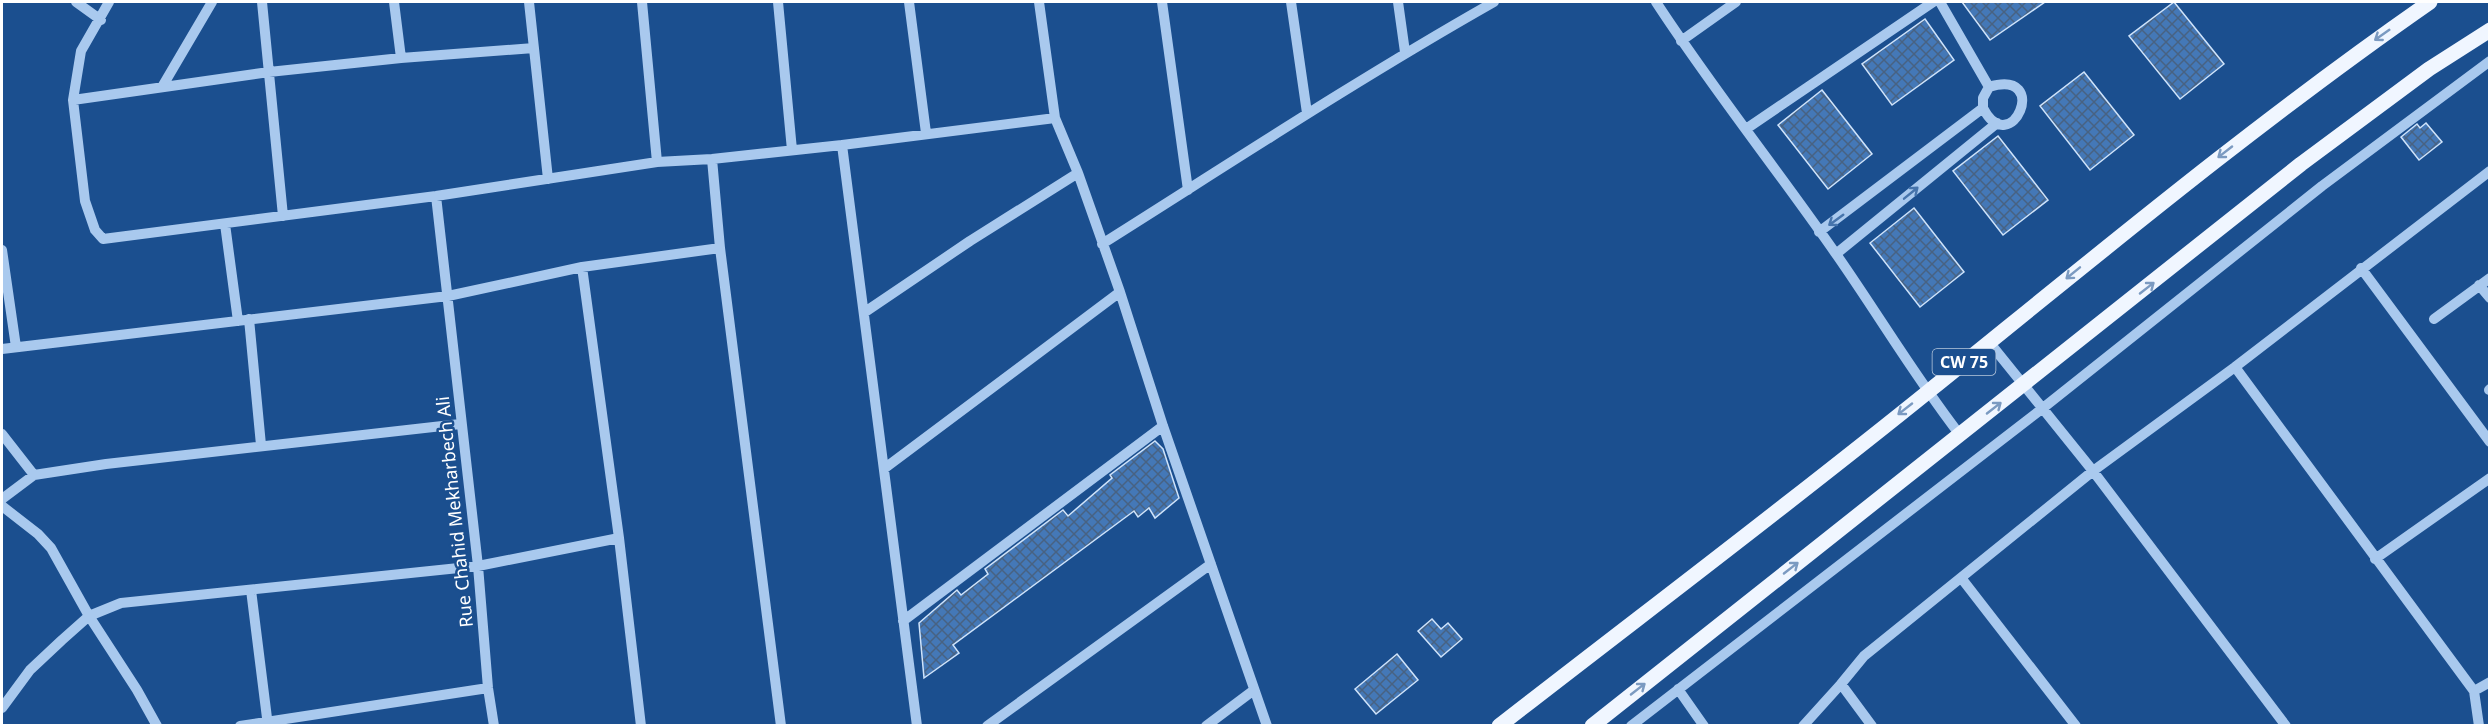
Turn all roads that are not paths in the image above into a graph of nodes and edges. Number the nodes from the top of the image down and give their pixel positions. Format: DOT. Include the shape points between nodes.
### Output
graph roads {
  1 [pos="76,2"];
  2 [pos="109,2"];
  3 [pos="212,2"];
  4 [pos="262,2"];
  5 [pos="394,2"];
  6 [pos="529,2"];
  7 [pos="642,2"];
  8 [pos="778,2"];
  9 [pos="909,2"];
  10 [pos="1039,2"];
  11 [pos="1162,2"];
  12 [pos="1291,2"];
  13 [pos="1398,2"];
  14 [pos="1494,2"];
  15 [pos="1656,2"];
  16 [pos="1736,2"];
  17 [pos="1933,2"];
  18 [pos="1940,2"];
  19 [pos="2430,2"];
  20 [pos="101,20"];
  21 [pos="2490,30"];
  22 [pos="1681,41"];
  23 [pos="534,48"];
  24 [pos="1405,52"];
  25 [pos="401,58"];
  26 [pos="2490,61"];
  27 [pos="269,72"];
  28 [pos="162,87"];
  29 [pos="1989,87"];
  30 [pos="73,100"];
  31 [pos="1983,108"];
  32 [pos="1306,113"];
  33 [pos="1055,118"];
  34 [pos="1997,123"];
  35 [pos="1746,129"];
  36 [pos="926,133"];
  37 [pos="842,145"];
  38 [pos="792,150"];
  39 [pos="712,159"];
  40 [pos="657,162"];
  41 [pos="2490,171"];
  42 [pos="1078,173"];
  43 [pos="548,179"];
  44 [pos="1188,190"];
  45 [pos="436,196"];
  46 [pos="283,216"];
  47 [pos="225,224"];
  48 [pos="1820,232"];
  49 [pos="1102,244"];
  50 [pos="720,248"];
  51 [pos="2,250"];
  52 [pos="1836,254"];
  53 [pos="582,267"];
  54 [pos="2361,268"];
  55 [pos="2490,278"];
  56 [pos="2479,285"];
  57 [pos="1120,292"];
  58 [pos="448,296"];
  59 [pos="2490,298"];
  60 [pos="865,312"];
  61 [pos="249,319"];
  62 [pos="2434,319"];
  63 [pos="237,321"];
  64 [pos="1989,342"];
  65 [pos="16,347"];
  66 [pos="2,349"];
  67 [pos="2235,367"];
  68 [pos="2024,384"];
  69 [pos="1927,392"];
  70 [pos="2043,408"];
  71 [pos="460,424"];
  72 [pos="1163,426"];
  73 [pos="2,434"];
  74 [pos="1960,435"];
  75 [pos="2490,442"];
  76 [pos="261,445"];
  77 [pos="885,468"];
  78 [pos="2094,471"];
  79 [pos="34,475"];
  80 [pos="2490,478"];
  81 [pos="2,499"];
  82 [pos="2,506"];
  83 [pos="619,538"];
  84 [pos="2375,559"];
  85 [pos="1211,564"];
  86 [pos="478,566"];
  87 [pos="1962,579"];
  88 [pos="251,590"];
  89 [pos="90,616"];
  90 [pos="903,621"];
  91 [pos="2490,682"];
  92 [pos="1841,684"];
  93 [pos="488,688"];
  94 [pos="1677,689"];
  95 [pos="1254,690"];
  96 [pos="2474,691"];
  97 [pos="2,708"];
  98 [pos="267,724"];
  99 [pos="157,726"];
  100 [pos="240,726"];
  101 [pos="494,726"];
  102 [pos="641,726"];
  103 [pos="781,726"];
  104 [pos="917,726"];
  105 [pos="987,726"];
  106 [pos="1206,726"];
  107 [pos="1267,726"];
  108 [pos="1499,726"];
  109 [pos="1593,726"];
  110 [pos="1630,726"];
  111 [pos="1704,726"];
  112 [pos="1803,726"];
  113 [pos="1872,726"];
  114 [pos="2076,726"];
  115 [pos="2286,726"];
  116 [pos="2479,726"];
  1 -- 20 [label="street"];
  2 -- 20 [label="street"];
  3 -- 28 [label="street"];
  4 -- 27 [label="street"];
  5 -- 25 [label="street"];
  6 -- 23 [label="street"];
  7 -- 40 [label="street"];
  8 -- 38 [label="street"];
  9 -- 36 [label="street"];
  10 -- 33 [label="street"];
  11 -- 44 [label="street"];
  12 -- 32 [label="street"];
  13 -- 24 [label="street"];
  14 -- 24 [label="street"];
  15 -- 22 [label="street"];
  16 -- 22 [label="street"];
  17 -- 35 [label="street"];
  18 -- 29 [label="street"];
  19 -- 64 [label="main road, CW 75, one-way" via="2299,95"];
  20 -- 30 [label="street" via="81,51"];
  68 -- 21 [label="main road, CW 75, one-way" via="2301,164 2429,69"];
  22 -- 35 [label="street"];
  23 -- 25 [label="street"];
  23 -- 43 [label="street"];
  24 -- 32 [label="street"];
  25 -- 27 [label="street"];
  26 -- 70 [label="street" via="2322,186"];
  27 -- 28 [label="street"];
  27 -- 46 [label="street"];
  28 -- 30 [label="street"];
  29 -- 31 [label="street"];
  29 -- 34 [label="street" via="2009,84 2023,99 2017,119"];
  30 -- 47 [label="street" via="85,201 95,230 104,239"];
  31 -- 34 [label="street"];
  31 -- 48 [label="street, one-way"];
  32 -- 44 [label="street"];
  33 -- 36 [label="street"];
  33 -- 42 [label="street"];
  52 -- 34 [label="street, one-way"];
  35 -- 48 [label="street"];
  36 -- 37 [label="street"];
  37 -- 38 [label="street"];
  37 -- 60 [label="street"];
  38 -- 39 [label="street"];
  39 -- 40 [label="street"];
  39 -- 50 [label="street"];
  40 -- 43 [label="street"];
  41 -- 54 [label="street"];
  42 -- 49 [label="street"];
  42 -- 60 [label="street"];
  43 -- 45 [label="street"];
  44 -- 49 [label="street"];
  45 -- 46 [label="street"];
  45 -- 58 [label="street, Rue Chahid Mekharbech Ali"];
  46 -- 47 [label="street"];
  47 -- 63 [label="street"];
  48 -- 52 [label="street"];
  49 -- 57 [label="street"];
  50 -- 53 [label="street"];
  50 -- 103 [label="street"];
  51 -- 65 [label="street"];
  52 -- 69 [label="street"];
  53 -- 58 [label="street"];
  53 -- 83 [label="street"];
  54 -- 67 [label="street"];
  54 -- 75 [label="street"];
  55 -- 56 [label="street"];
  56 -- 59 [label="street"];
  56 -- 62 [label="street"];
  57 -- 72 [label="street"];
  57 -- 77 [label="street"];
  58 -- 61 [label="street"];
  58 -- 71 [label="street, Rue Chahid Mekharbech Ali"];
  60 -- 77 [label="street"];
  61 -- 63 [label="street"];
  61 -- 76 [label="street"];
  63 -- 65 [label="street"];
  64 -- 68 [label="street"];
  64 -- 69 [label="main road, CW 75"];
  65 -- 66 [label="street"];
  67 -- 78 [label="street"];
  67 -- 84 [label="street"];
  68 -- 70 [label="street"];
  74 -- 68 [label="main road, CW 75, one-way"];
  69 -- 74 [label="street"];
  69 -- 108 [label="main road, CW 75, one-way"];
  70 -- 78 [label="street"];
  70 -- 94 [label="street"];
  71 -- 76 [label="street"];
  71 -- 86 [label="street, Rue Chahid Mekharbech Ali"];
  72 -- 85 [label="street"];
  72 -- 90 [label="street"];
  73 -- 79 [label="street"];
  109 -- 74 [label="main road, CW 75, one-way"];
  76 -- 79 [label="street"];
  77 -- 90 [label="street"];
  78 -- 87 [label="street"];
  78 -- 115 [label="street"];
  79 -- 81 [label="street"];
  80 -- 84 [label="street"];
  82 -- 89 [label="street" via="51,548"];
  83 -- 86 [label="street"];
  83 -- 102 [label="street"];
  84 -- 96 [label="street"];
  85 -- 95 [label="street"];
  85 -- 105 [label="street"];
  86 -- 88 [label="street"];
  86 -- 93 [label="street, Rue Chahid Mekharbech Ali"];
  87 -- 92 [label="street" via="1864,656"];
  87 -- 114 [label="street"];
  88 -- 89 [label="street" via="121,603"];
  88 -- 98 [label="street"];
  89 -- 97 [label="street" via="30,670"];
  89 -- 99 [label="street"];
  90 -- 104 [label="street"];
  91 -- 96 [label="street"];
  92 -- 112 [label="street"];
  92 -- 113 [label="street"];
  93 -- 98 [label="street"];
  93 -- 101 [label="street, Rue Chahid Mekharbech Ali"];
  94 -- 110 [label="street"];
  94 -- 111 [label="street"];
  95 -- 106 [label="street"];
  95 -- 107 [label="street"];
  96 -- 116 [label="street"];
  98 -- 100 [label="street"];
}
